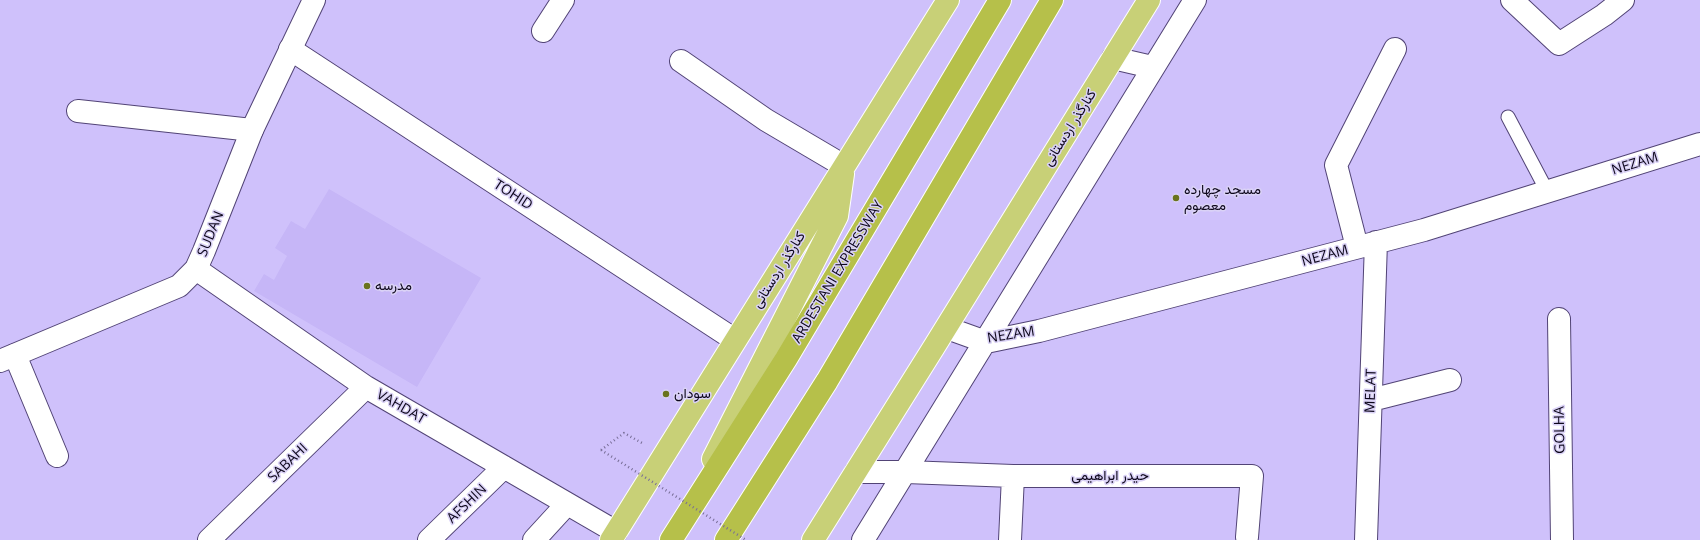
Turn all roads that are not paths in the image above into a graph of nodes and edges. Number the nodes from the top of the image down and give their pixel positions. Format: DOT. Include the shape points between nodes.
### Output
graph roads {
  1 [pos="314,0"];
  2 [pos="563,0"];
  3 [pos="948,0"];
  4 [pos="1000,0"];
  5 [pos="1052,0"];
  6 [pos="1149,0"];
  7 [pos="1195,0"];
  8 [pos="1512,0"];
  9 [pos="1622,0"];
  10 [pos="543,31"];
  11 [pos="290,49"];
  12 [pos="1395,49"];
  13 [pos="1113,58"];
  14 [pos="681,61"];
  15 [pos="1152,67"];
  16 [pos="78,111"];
  17 [pos="1508,117"];
  18 [pos="252,130"];
  19 [pos="1699,151"];
  20 [pos="844,166"];
  21 [pos="1547,192"];
  22 [pos="1366,245"];
  23 [pos="196,269"];
  24 [pos="1559,319"];
  25 [pos="946,328"];
  26 [pos="735,340"];
  27 [pos="986,342"];
  28 [pos="8,358"];
  29 [pos="1450,380"];
  30 [pos="366,386"];
  31 [pos="1371,400"];
  32 [pos="57,456"];
  33 [pos="504,468"];
  34 [pos="856,472"];
  35 [pos="906,472"];
  36 [pos="1013,476"];
  37 [pos="567,504"];
  38 [pos="613,536"];
  39 [pos="673,537"];
  40 [pos="1247,537"];
  41 [pos="209,540"];
  42 [pos="429,540"];
  43 [pos="534,540"];
  44 [pos="726,540"];
  45 [pos="813,540"];
  46 [pos="863,540"];
  47 [pos="1010,540"];
  48 [pos="1366,540"];
  49 [pos="1562,540"];
  1 -- 11 [label="street, SUDAN"];
  2 -- 10 [label="street"];
  3 -- 20 [label="main road, کنارگذر اردستانی"];
  4 -- 39 [label="highway, ARDESTANI EXPRESSWAY" via="790,352"];
  5 -- 44 [label="highway" via="826,381"];
  6 -- 13 [label="main road, کنارگذر اردستانی"];
  7 -- 15 [label="street"];
  8 -- 9 [label="street" via="1559,44"];
  11 -- 18 [label="street, SUDAN"];
  11 -- 26 [label="street, TOHID"];
  12 -- 22 [label="street, MELAT" via="1336,165"];
  13 -- 15 [label="street"];
  13 -- 25 [label="main road, کنارگذر اردستانی"];
  14 -- 20 [label="street" via="766,120"];
  15 -- 27 [label="street"];
  16 -- 18 [label="street"];
  17 -- 21 [label="lane"];
  18 -- 23 [label="street, SUDAN"];
  19 -- 21 [label="street, NEZAM"];
  20 -- 26 [label="main road, کنارگذر اردستانی"];
  20 -- 39 [label="main road" via="837,216"];
  21 -- 22 [label="street, NEZAM"];
  22 -- 27 [label="street, NEZAM" via="1039,331"];
  22 -- 31 [label="street, MELAT"];
  23 -- 28 [label="street, SUDAN" via="179,286"];
  23 -- 30 [label="street, VAHDAT"];
  24 -- 49 [label="street, GOLHA"];
  25 -- 27 [label="street, NEZAM"];
  25 -- 34 [label="main road, کنارگذر اردستانی"];
  26 -- 38 [label="main road, کنارگذر اردستانی"];
  27 -- 35 [label="street"];
  28 -- 32 [label="street"];
  29 -- 31 [label="street"];
  30 -- 33 [label="street, VAHDAT"];
  30 -- 41 [label="street, SABAHI"];
  31 -- 48 [label="street, MELAT"];
  33 -- 37 [label="street, VAHDAT"];
  33 -- 42 [label="street, AFSHIN"];
  34 -- 35 [label="street, حیدر ابراهیمی"];
  34 -- 45 [label="main road, کنارگذر اردستانی"];
  35 -- 36 [label="street, حیدر ابراهیمی"];
  35 -- 46 [label="street"];
  36 -- 40 [label="street, حیدر ابراهیمی" via="1252,476"];
  36 -- 47 [label="street"];
  37 -- 38 [label="street, VAHDAT"];
  37 -- 43 [label="street"];
}
